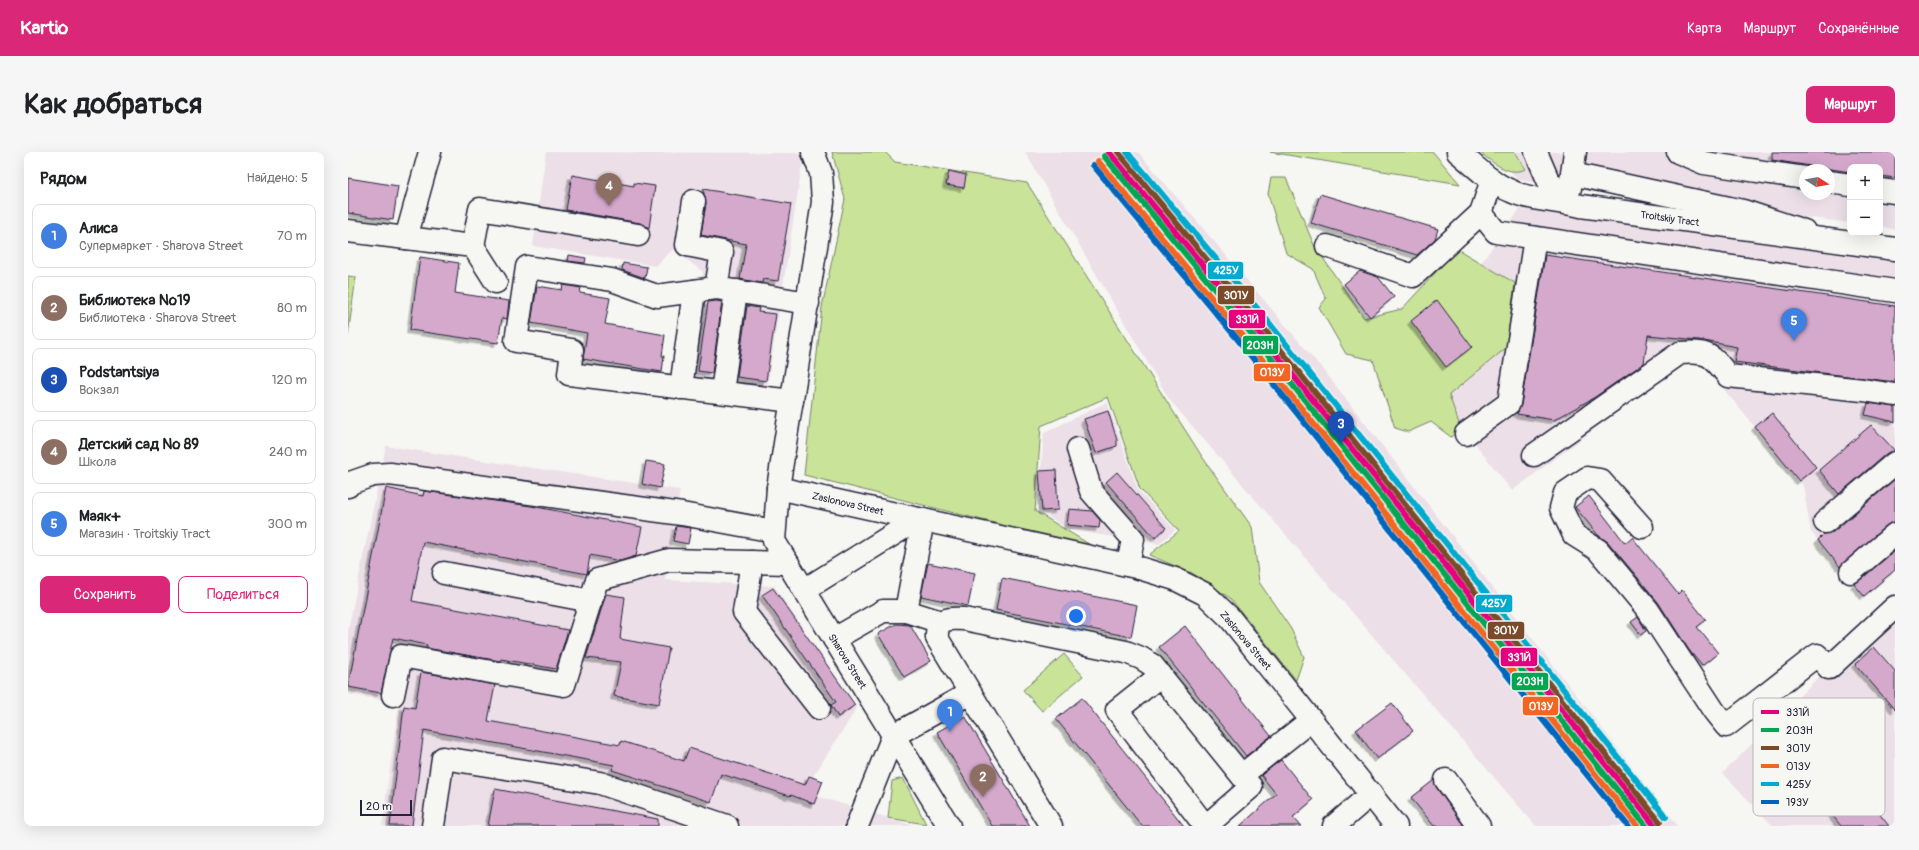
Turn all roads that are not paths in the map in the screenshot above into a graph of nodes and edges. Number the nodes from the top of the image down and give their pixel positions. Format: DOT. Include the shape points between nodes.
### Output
graph roads {
  1 [pos="430,152"];
  2 [pos="813,152"];
  3 [pos="1458,152"];
  4 [pos="1536,152"];
  5 [pos="1575,152"];
  6 [pos="1678,152"];
  7 [pos="1572,174"];
  8 [pos="1799,177"];
  9 [pos="1492,180"];
  10 [pos="1835,183"];
  11 [pos="1847,185"];
  12 [pos="1883,190"];
  13 [pos="1895,192"];
  14 [pos="694,201"];
  15 [pos="1568,203"];
  16 [pos="1481,212"];
  17 [pos="348,231"];
  18 [pos="638,234"];
  19 [pos="406,238"];
  20 [pos="1535,238"];
  21 [pos="1836,241"];
  22 [pos="472,246"];
  23 [pos="1327,246"];
  24 [pos="1895,249"];
  25 [pos="496,282"];
  26 [pos="726,290"];
  27 [pos="694,291"];
  28 [pos="1895,291"];
  29 [pos="808,303"];
  30 [pos="681,388"];
  31 [pos="722,392"];
  32 [pos="1895,395"];
  33 [pos="792,401"];
  34 [pos="1466,434"];
  35 [pos="1078,449"];
  36 [pos="1534,455"];
  37 [pos="1895,463"];
  38 [pos="348,486"];
  39 [pos="778,488"];
  40 [pos="920,520"];
  41 [pos="1825,522"];
  42 [pos="1642,527"];
  43 [pos="774,531"];
  44 [pos="1895,534"];
  45 [pos="752,562"];
  46 [pos="788,563"];
  47 [pos="1128,566"];
  48 [pos="1850,572"];
  49 [pos="444,573"];
  50 [pos="804,590"];
  51 [pos="591,600"];
  52 [pos="1895,607"];
  53 [pos="906,611"];
  54 [pos="941,622"];
  55 [pos="834,639"];
  56 [pos="1161,675"];
  57 [pos="970,693"];
  58 [pos="393,695"];
  59 [pos="1762,698"];
  60 [pos="1753,705"];
  61 [pos="819,708"];
  62 [pos="1311,720"];
  63 [pos="894,736"];
  64 [pos="1242,775"];
  65 [pos="1446,780"];
  66 [pos="1371,794"];
  67 [pos="1388,823"];
  68 [pos="433,826"];
  69 [pos="727,826"];
  70 [pos="857,826"];
  71 [pos="949,826"];
  72 [pos="1051,826"];
  73 [pos="1206,826"];
  74 [pos="1334,826"];
  75 [pos="1479,826"];
  1 -- 19 [label="street"];
  2 -- 29 [label="street, Sharova Street" via="821,173 823,202"];
  3 -- 9 [label="street, Troitskiy Tract"];
  4 -- 15 [label="street" via="1548,180"];
  5 -- 7 [label="street"];
  6 -- 8 [label="street" via="1704,163"];
  7 -- 15 [label="street"];
  7 -- 21 [label="street" via="1743,211"];
  9 -- 15 [label="street, Troitskiy Tract" via="1511,192"];
  9 -- 16 [label="street"];
  10 -- 11 [label="street"];
  12 -- 13 [label="street"];
  14 -- 26 [label="street" via="687,245 722,252"];
  15 -- 21 [label="street, Troitskiy Tract"];
  16 -- 20 [label="street" via="1496,232"];
  16 -- 23 [label="street" via="1412,276"];
  17 -- 19 [label="street"];
  18 -- 22 [label="street" via="480,209"];
  19 -- 22 [label="street"];
  20 -- 28 [label="street"];
  20 -- 34 [label="street" via="1509,403"];
  21 -- 24 [label="street, Troitskiy Tract"];
  22 -- 25 [label="street"];
  26 -- 27 [label="street"];
  26 -- 29 [label="street"];
  26 -- 31 [label="street"];
  27 -- 30 [label="street"];
  27 -- 30 [label="street" via="657,296 612,280 527,267 516,341 572,350 569,374"];
  29 -- 33 [label="street, Sharova Street"];
  30 -- 31 [label="street"];
  31 -- 33 [label="street"];
  32 -- 36 [label="street" via="1728,376 1716,361 1700,352 1680,353"];
  33 -- 39 [label="street, Sharova Street"];
  35 -- 47 [label="street" via="1091,491 1133,539"];
  37 -- 41 [label="street"];
  38 -- 43 [label="street" via="373,475 390,474 682,514"];
  39 -- 40 [label="street, Zaslonova Street"];
  39 -- 43 [label="street, Sharova Street"];
  40 -- 47 [label="street, Zaslonova Street"];
  40 -- 50 [label="street"];
  40 -- 53 [label="street"];
  42 -- 60 [label="street" via="1600,480 1587,478 1565,493 1561,508 1574,535 1598,550 1648,610 1726,726"];
  43 -- 46 [label="street, Sharova Street" via="774,541"];
  44 -- 48 [label="street"];
  45 -- 46 [label="street"];
  45 -- 51 [label="street" via="669,560 597,580"];
  45 -- 61 [label="street" via="744,612"];
  46 -- 50 [label="street, Sharova Street"];
  47 -- 62 [label="street, Zaslonova Street" via="1175,579 1205,594 1229,617"];
  49 -- 51 [label="street"];
  50 -- 55 [label="street, Sharova Street"];
  51 -- 58 [label="street" via="564,685 401,656"];
  52 -- 59 [label="street" via="1829,668 1817,655"];
  53 -- 54 [label="street"];
  53 -- 55 [label="street" via="883,611"];
  54 -- 56 [label="street" via="964,619 1126,652 1152,665"];
  54 -- 57 [label="street" via="937,638"];
  55 -- 63 [label="street, Sharova Street"];
  56 -- 64 [label="street"];
  56 -- 73 [label="street" via="1117,710"];
  57 -- 63 [label="street"];
  57 -- 72 [label="street"];
  62 -- 64 [label="street"];
  62 -- 66 [label="street, Zaslonova Street"];
  63 -- 70 [label="street"];
  63 -- 71 [label="street, Sharova Street"];
  64 -- 73 [label="street" via="1251,787"];
  65 -- 75 [label="street"];
  66 -- 67 [label="street, Zaslonova Street"];
  66 -- 74 [label="street"];
  68 -- 69 [label="street" via="442,758 600,783"];
}
